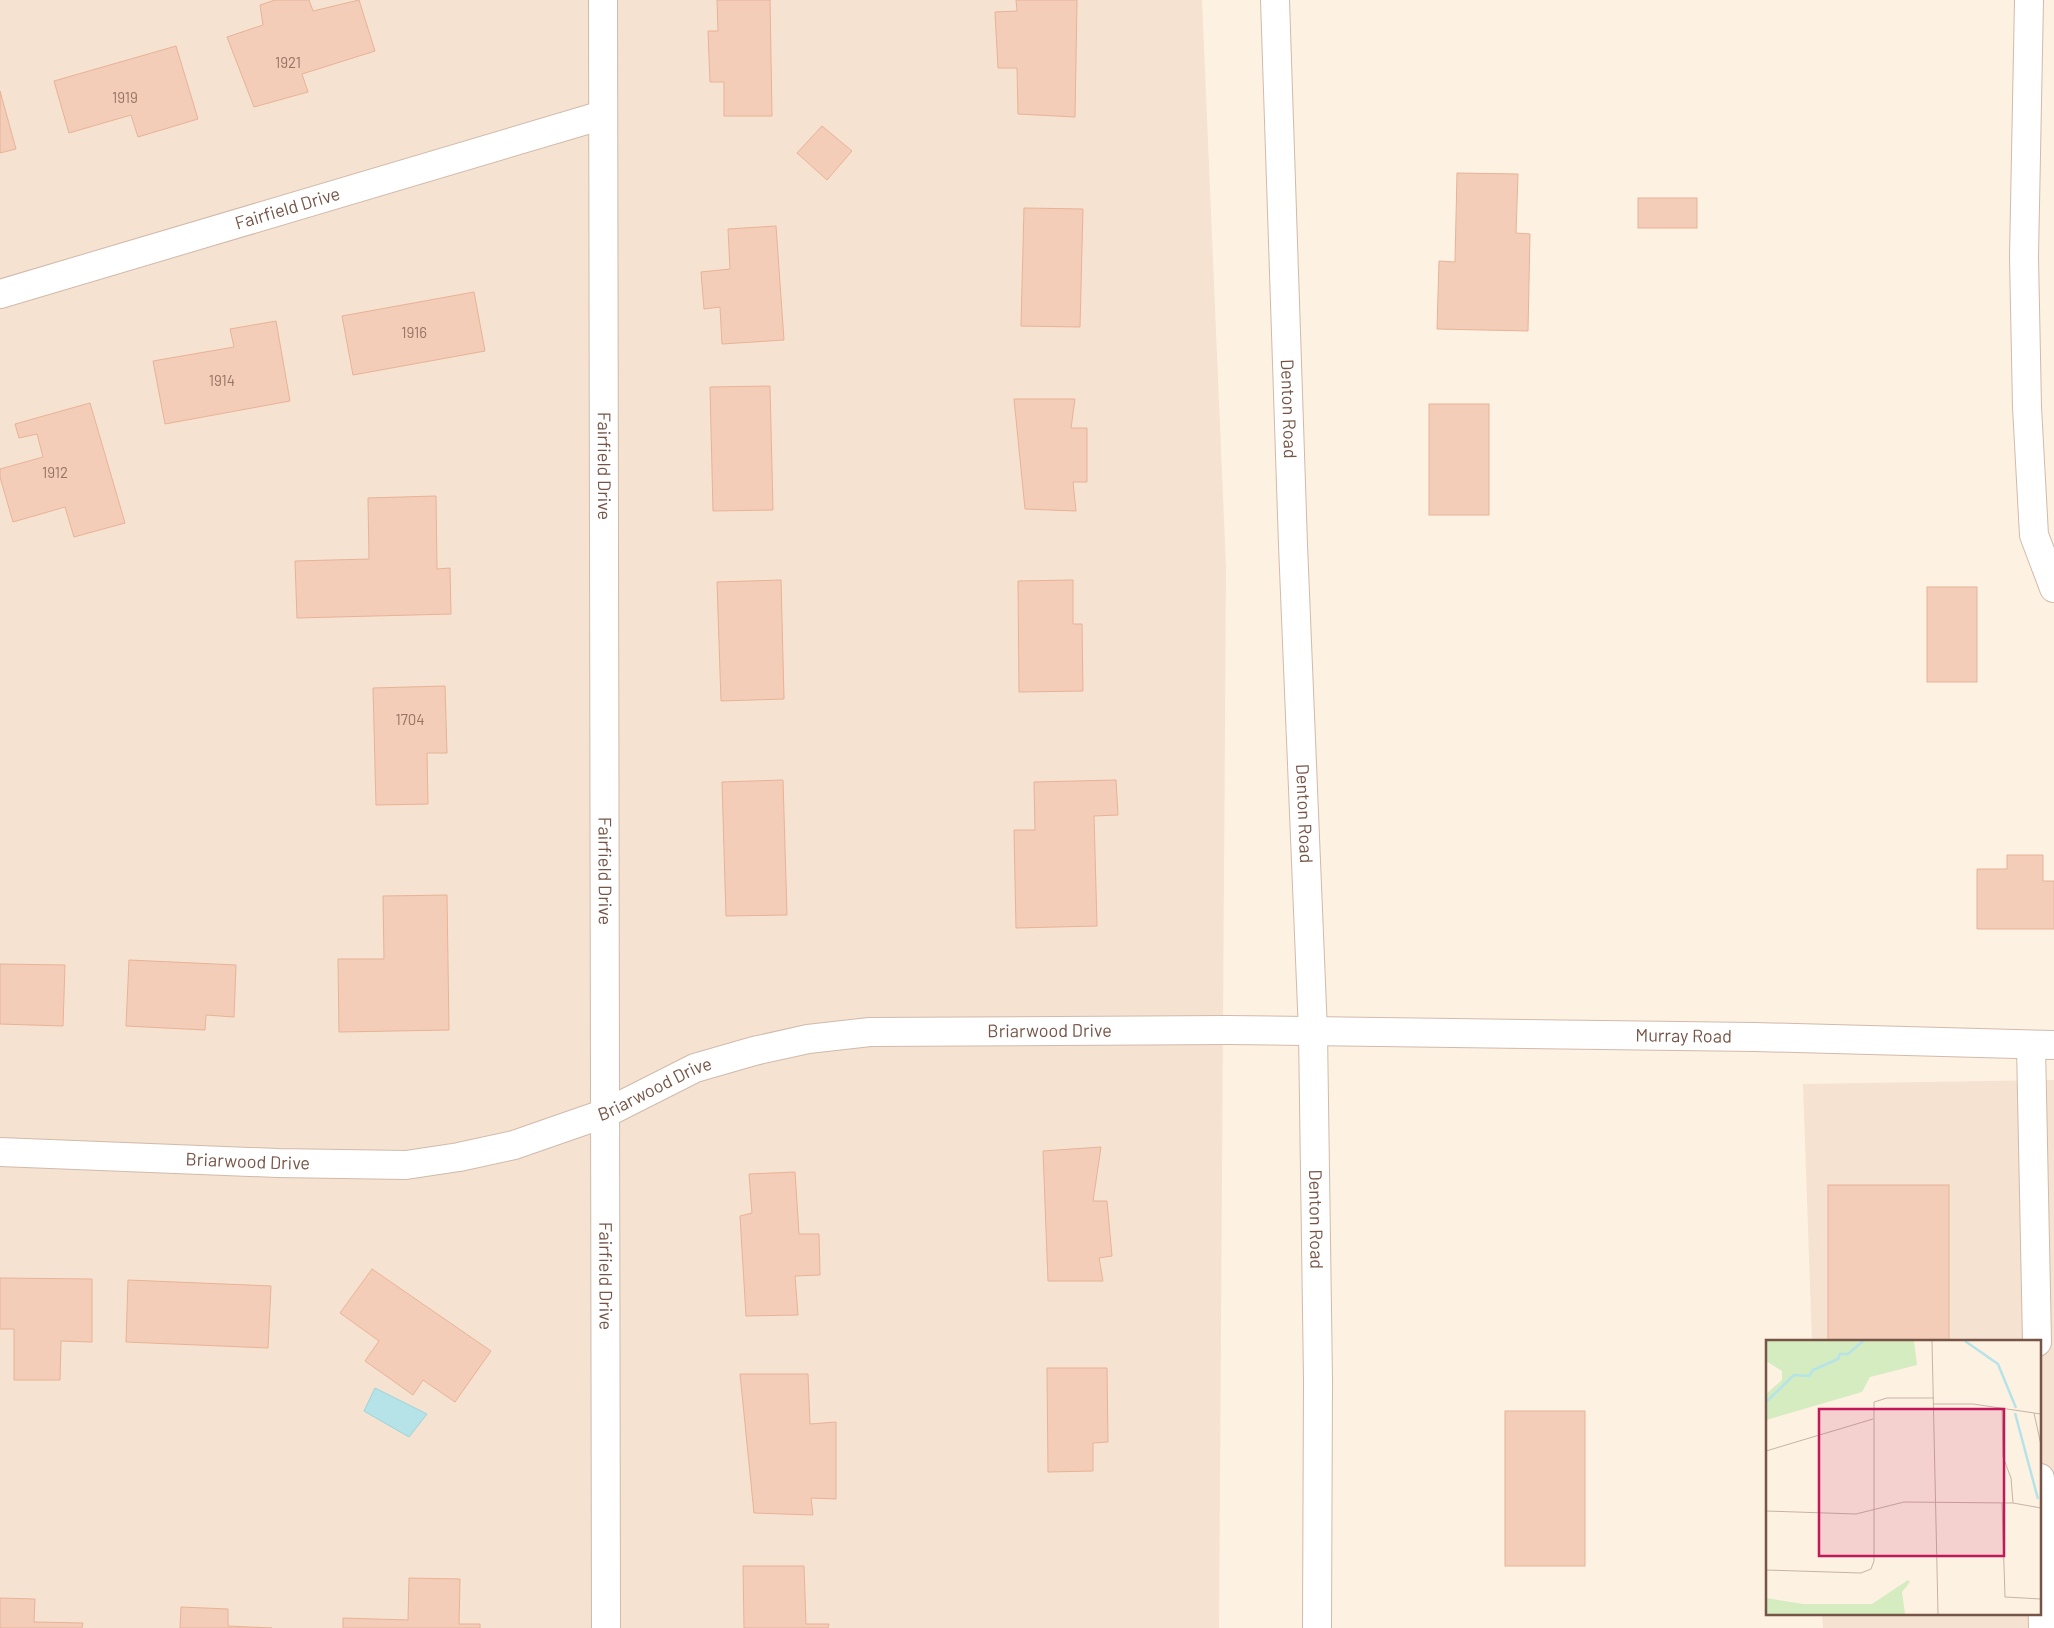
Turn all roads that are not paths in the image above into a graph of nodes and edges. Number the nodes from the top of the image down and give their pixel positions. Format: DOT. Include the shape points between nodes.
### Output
graph roads {
  1 [pos="603,0"];
  2 [pos="1275,0"];
  3 [pos="2029,0"];
  4 [pos="603,115"];
  5 [pos="0,294"];
  6 [pos="2054,588"];
  7 [pos="1313,1032"];
  8 [pos="2043,1045"];
  9 [pos="606,1113"];
  10 [pos="0,1152"];
  11 [pos="2037,1340"];
  12 [pos="2042,1578"];
  13 [pos="606,1628"];
  14 [pos="1317,1628"];
  15 [pos="2043,1628"];
  1 -- 4 [label="street, Fairfield Drive"];
  2 -- 7 [label="street, Denton Road"];
  3 -- 6 [label="street" via="2024,257 2027,407 2034,535"];
  4 -- 5 [label="street, Fairfield Drive"];
  4 -- 9 [label="street, Fairfield Drive"];
  7 -- 8 [label="street, Murray Road" via="1755,1037"];
  7 -- 9 [label="street, Briarwood Drive" via="943,1031 870,1032 817,1038 695,1068"];
  7 -- 14 [label="street, Denton Road" via="1318,1380"];
  8 -- 11 [label="street"];
  9 -- 10 [label="street, Briarwood Drive" via="514,1144 406,1165"];
  9 -- 13 [label="street, Fairfield Drive"];
  12 -- 15 [label="street"];
}
